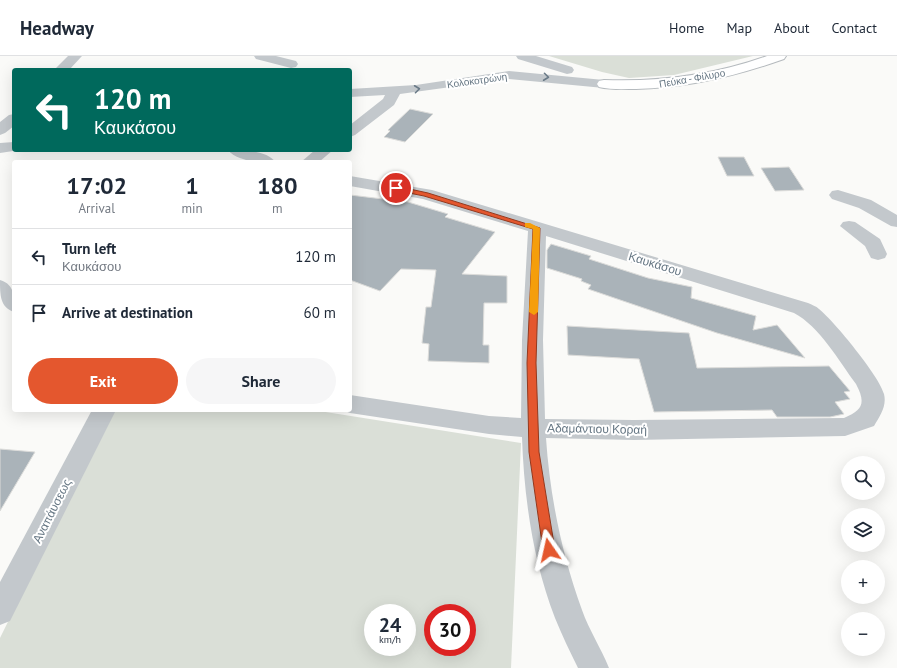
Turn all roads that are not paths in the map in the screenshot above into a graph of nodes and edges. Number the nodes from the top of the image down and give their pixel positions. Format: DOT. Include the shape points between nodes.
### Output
graph roads {
  1 [pos="75,56"];
  2 [pos="261,56"];
  3 [pos="523,56"];
  4 [pos="779,56"];
  5 [pos="289,65"];
  6 [pos="63,68"];
  7 [pos="604,84"];
  8 [pos="393,91"];
  9 [pos="352,93"];
  10 [pos="12,120"];
  11 [pos="0,130"];
  12 [pos="352,130"];
  13 [pos="12,147"];
  14 [pos="0,148"];
  15 [pos="241,152"];
  16 [pos="322,152"];
  17 [pos="262,160"];
  18 [pos="312,160"];
  19 [pos="352,182"];
  20 [pos="838,195"];
  21 [pos="897,222"];
  22 [pos="849,226"];
  23 [pos="537,228"];
  24 [pos="878,254"];
  25 [pos="0,287"];
  26 [pos="12,302"];
  27 [pos="352,404"];
  28 [pos="103,412"];
  29 [pos="845,427"];
  30 [pos="533,428"];
  31 [pos="0,611"];
  32 [pos="594,668"];
  1 -- 6 [label="street"];
  2 -- 5 [label="street"];
  3 -- 7 [label="street"];
  4 -- 7 [label="main road, Πεύκα - Φίλυρο" via="687,81"];
  8 -- 7 [label="street, Κολοκοτρώνη, one-way" via="509,75"];
  8 -- 9 [label="street, Κολοκοτρώνη"];
  8 -- 12 [label="street" via="389,102"];
  10 -- 11 [label="street"];
  13 -- 14 [label="street"];
  15 -- 17 [label="street"];
  16 -- 18 [label="street"];
  19 -- 23 [label="street, Καυκάσου" via="426,194"];
  20 -- 21 [label="street" via="865,204"];
  22 -- 24 [label="street" via="872,243"];
  23 -- 29 [label="street, Καυκάσου" via="811,313 853,363 873,394 873,407 866,419"];
  23 -- 30 [label="street" via="532,363"];
  25 -- 26 [label="street"];
  27 -- 30 [label="street, Αδαμάντιου Κοραή" via="482,424"];
  28 -- 31 [label="street, Αναπάυσεως"];
  29 -- 30 [label="street, Αδαμάντιου Κοραή" via="634,430"];
  30 -- 32 [label="street" via="546,539 570,622"];
}
